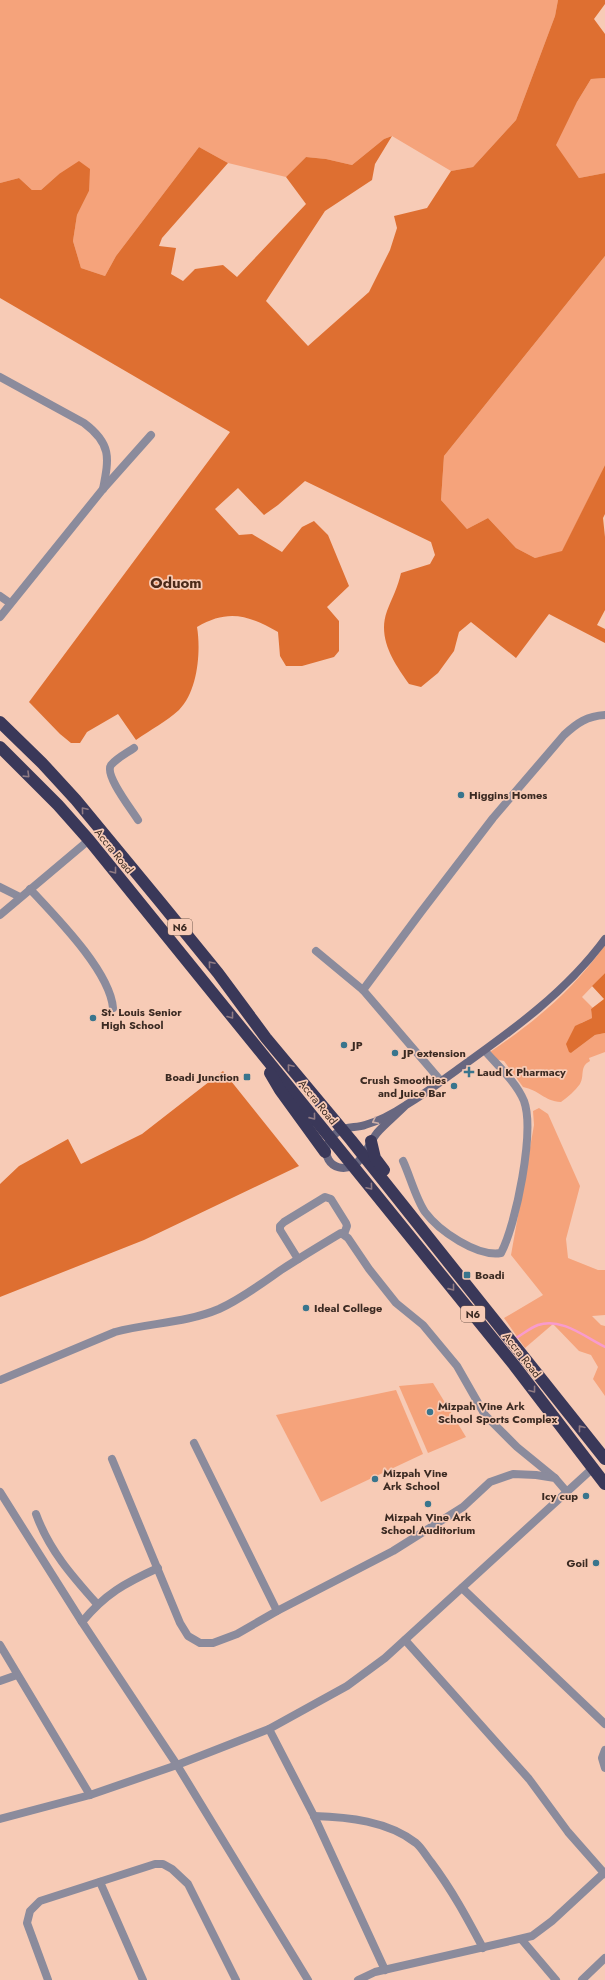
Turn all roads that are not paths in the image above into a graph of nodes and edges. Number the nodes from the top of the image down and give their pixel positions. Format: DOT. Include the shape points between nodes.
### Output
graph roads {
  1 [pos="0,377"];
  2 [pos="150,435"];
  3 [pos="103,489"];
  4 [pos="0,596"];
  5 [pos="10,603"];
  6 [pos="0,617"];
  7 [pos="605,715"];
  8 [pos="0,722"];
  9 [pos="0,747"];
  10 [pos="134,748"];
  11 [pos="138,820"];
  12 [pos="89,840"];
  13 [pos="0,887"];
  14 [pos="30,889"];
  15 [pos="20,897"];
  16 [pos="0,915"];
  17 [pos="605,939"];
  18 [pos="316,950"];
  19 [pos="363,990"];
  20 [pos="113,1008"];
  21 [pos="252,1042"];
  22 [pos="485,1051"];
  23 [pos="441,1081"];
  24 [pos="405,1106"];
  25 [pos="342,1129"];
  26 [pos="330,1137"];
  27 [pos="371,1141"];
  28 [pos="325,1152"];
  29 [pos="362,1155"];
  30 [pos="403,1162"];
  31 [pos="353,1166"];
  32 [pos="421,1228"];
  33 [pos="344,1234"];
  34 [pos="298,1259"];
  35 [pos="0,1380"];
  36 [pos="194,1443"];
  37 [pos="112,1459"];
  38 [pos="605,1459"];
  39 [pos="593,1468"];
  40 [pos="555,1478"];
  41 [pos="605,1484"];
  42 [pos="0,1492"];
  43 [pos="567,1492"];
  44 [pos="36,1514"];
  45 [pos="158,1568"];
  46 [pos="462,1588"];
  47 [pos="97,1604"];
  48 [pos="277,1611"];
  49 [pos="82,1622"];
  50 [pos="405,1640"];
  51 [pos="0,1645"];
  52 [pos="17,1675"];
  53 [pos="0,1681"];
  54 [pos="605,1724"];
  55 [pos="270,1728"];
  56 [pos="605,1750"];
  57 [pos="177,1765"];
  58 [pos="605,1768"];
  59 [pos="90,1795"];
  60 [pos="314,1816"];
  61 [pos="0,1819"];
  62 [pos="605,1873"];
  63 [pos="100,1882"];
  64 [pos="522,1940"];
  65 [pos="483,1948"];
  66 [pos="605,1958"];
  67 [pos="385,1970"];
  68 [pos="48,1980"];
  69 [pos="143,1980"];
  70 [pos="236,1980"];
  71 [pos="308,1980"];
  72 [pos="358,1980"];
  73 [pos="556,1980"];
  74 [pos="582,1980"];
  1 -- 3 [label="street" via="96,431 108,454"];
  2 -- 3 [label="street"];
  3 -- 5 [label="street"];
  4 -- 5 [label="street"];
  5 -- 6 [label="street"];
  7 -- 19 [label="street" via="591,716 577,723 564,735 493,818"];
  25 -- 8 [label="highway, Accra Road / N6, one-way" via="266,1038 218,973 107,837 42,763"];
  9 -- 12 [label="highway, Accra Road / N6, one-way"];
  10 -- 11 [label="street" via="111,766 109,771"];
  12 -- 14 [label="street"];
  12 -- 21 [label="highway, Accra Road / N6, one-way"];
  13 -- 15 [label="street"];
  14 -- 15 [label="street"];
  14 -- 20 [label="street" via="89,958 112,997"];
  15 -- 16 [label="street"];
  17 -- 22 [label="street" via="563,987"];
  18 -- 19 [label="street"];
  19 -- 23 [label="street"];
  21 -- 26 [label="highway, Accra Road / N6, one-way"];
  21 -- 28 [label="highway" via="280,1090"];
  22 -- 23 [label="street"];
  22 -- 30 [label="street" via="514,1084 524,1100 527,1112 523,1166 510,1230 501,1253 492,1254 473,1248 438,1226 425,1211"];
  23 -- 24 [label="street"];
  24 -- 25 [label="street, one-way" via="365,1126"];
  24 -- 27 [label="street"];
  25 -- 26 [label="street"];
  25 -- 29 [label="highway, Accra Road / N6"];
  26 -- 28 [label="street"];
  26 -- 31 [label="highway, Accra Road / N6"];
  27 -- 29 [label="street"];
  27 -- 32 [label="highway" via="375,1158 415,1212"];
  28 -- 31 [label="street" via="335,1167 342,1169"];
  29 -- 31 [label="street"];
  29 -- 32 [label="highway, Accra Road / N6"];
  31 -- 39 [label="highway, Accra Road / N6, one-way" via="514,1365"];
  38 -- 32 [label="highway, Accra Road / N6, one-way"];
  33 -- 34 [label="street" via="341,1233"];
  33 -- 34 [label="street" via="346,1223 330,1199 325,1197 280,1226"];
  33 -- 40 [label="street" via="396,1303 423,1325 457,1366 485,1415 517,1447"];
  34 -- 35 [label="street" via="219,1309 170,1323 132,1327 115,1332"];
  36 -- 48 [label="street"];
  37 -- 45 [label="street"];
  39 -- 41 [label="highway, Accra Road / N6"];
  39 -- 43 [label="street"];
  40 -- 43 [label="street"];
  40 -- 48 [label="street" via="512,1474 490,1482 463,1507 393,1551"];
  42 -- 49 [label="street"];
  43 -- 46 [label="street"];
  44 -- 47 [label="street" via="54,1551"];
  45 -- 47 [label="street" via="124,1584"];
  45 -- 48 [label="street" via="180,1623 188,1636 200,1643 213,1643 237,1634"];
  46 -- 50 [label="street"];
  46 -- 54 [label="street"];
  47 -- 49 [label="street"];
  49 -- 57 [label="street"];
  50 -- 55 [label="street" via="347,1686"];
  50 -- 62 [label="street" via="529,1779 568,1832"];
  51 -- 52 [label="street"];
  52 -- 53 [label="street"];
  52 -- 59 [label="street"];
  55 -- 57 [label="street"];
  55 -- 60 [label="street"];
  56 -- 58 [label="street" via="602,1758"];
  57 -- 59 [label="street"];
  57 -- 71 [label="street"];
  59 -- 61 [label="street"];
  60 -- 65 [label="street" via="346,1817 366,1822 396,1831 416,1844 450,1887"];
  60 -- 67 [label="street"];
  62 -- 64 [label="street" via="541,1930"];
  63 -- 68 [label="street" via="40,1901 30,1911 27,1923"];
  63 -- 69 [label="street"];
  63 -- 70 [label="street" via="155,1864 163,1864 172,1869 188,1884"];
  64 -- 65 [label="street"];
  64 -- 73 [label="street"];
  65 -- 67 [label="street"];
  66 -- 74 [label="street"];
  67 -- 72 [label="street"];
}
